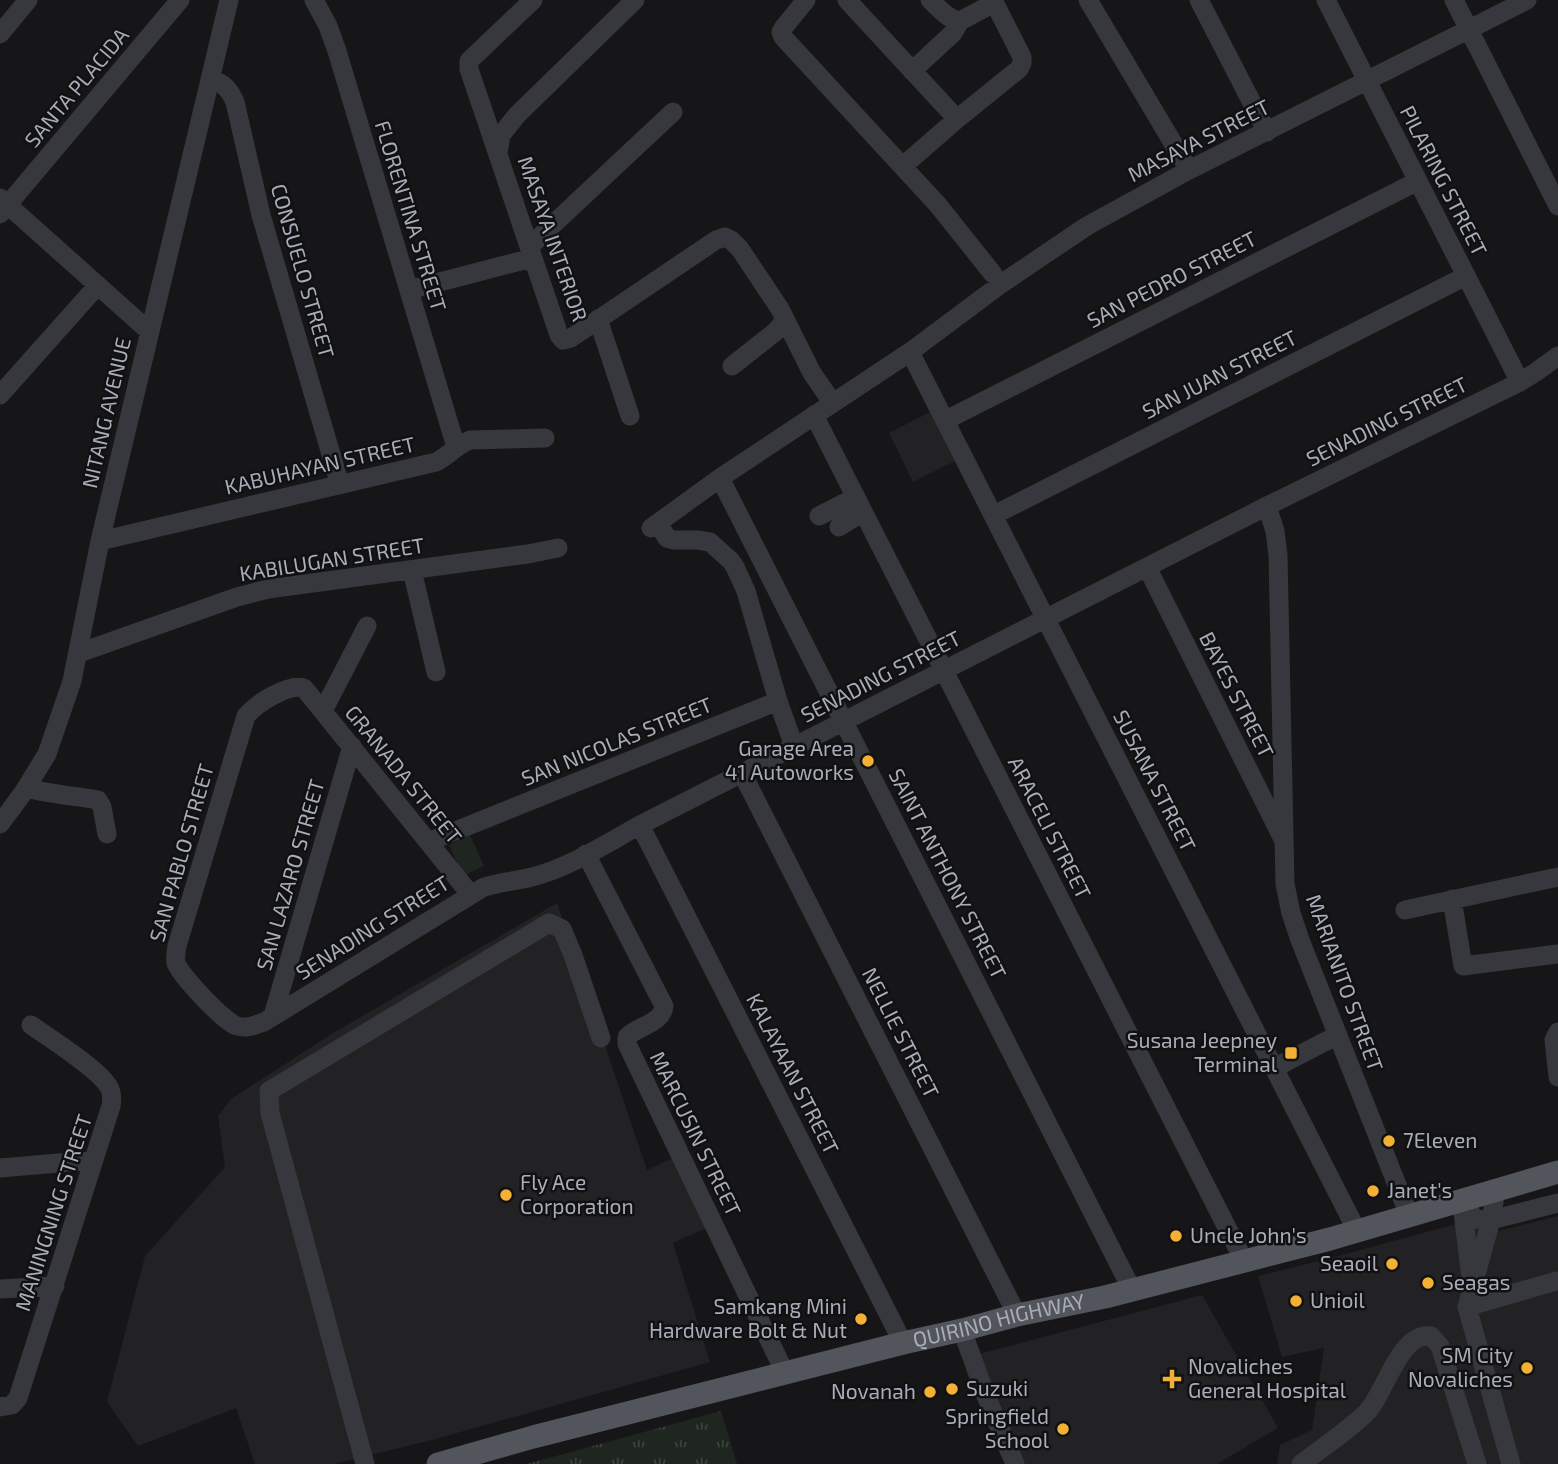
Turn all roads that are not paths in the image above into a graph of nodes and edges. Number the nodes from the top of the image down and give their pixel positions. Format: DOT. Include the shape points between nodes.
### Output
graph roads {
  1 [pos="29,0"];
  2 [pos="180,0"];
  3 [pos="229,0"];
  4 [pos="314,0"];
  5 [pos="635,0"];
  6 [pos="806,0"];
  7 [pos="848,0"];
  8 [pos="930,0"];
  9 [pos="1088,0"];
  10 [pos="1199,0"];
  11 [pos="1325,0"];
  12 [pos="1454,0"];
  13 [pos="1527,0"];
  14 [pos="993,1"];
  15 [pos="520,2"];
  16 [pos="960,21"];
  17 [pos="1468,29"];
  18 [pos="0,34"];
  19 [pos="912,71"];
  20 [pos="210,79"];
  21 [pos="1366,81"];
  22 [pos="673,112"];
  23 [pos="957,119"];
  24 [pos="1267,132"];
  25 [pos="498,153"];
  26 [pos="903,166"];
  27 [pos="1189,170"];
  28 [pos="1418,181"];
  29 [pos="3,205"];
  30 [pos="1558,206"];
  31 [pos="530,252"];
  32 [pos="1466,276"];
  33 [pos="996,279"];
  34 [pos="97,285"];
  35 [pos="409,290"];
  36 [pos="598,319"];
  37 [pos="786,320"];
  38 [pos="150,332"];
  39 [pos="910,352"];
  40 [pos="1558,356"];
  41 [pos="733,366"];
  42 [pos="1528,377"];
  43 [pos="0,395"];
  44 [pos="832,402"];
  45 [pos="814,415"];
  46 [pos="630,416"];
  47 [pos="946,420"];
  48 [pos="545,438"];
  49 [pos="456,447"];
  50 [pos="720,478"];
  51 [pos="340,485"];
  52 [pos="860,505"];
  53 [pos="1267,506"];
  54 [pos="994,515"];
  55 [pos="819,516"];
  56 [pos="839,527"];
  57 [pos="100,541"];
  58 [pos="558,548"];
  59 [pos="1147,567"];
  60 [pos="412,570"];
  61 [pos="1046,618"];
  62 [pos="367,626"];
  63 [pos="79,653"];
  64 [pos="944,670"];
  65 [pos="436,672"];
  66 [pos="298,686"];
  67 [pos="778,701"];
  68 [pos="323,710"];
  69 [pos="844,721"];
  70 [pos="352,746"];
  71 [pos="794,746"];
  72 [pos="742,773"];
  73 [pos="26,788"];
  74 [pos="0,824"];
  75 [pos="640,825"];
  76 [pos="107,834"];
  77 [pos="428,842"];
  78 [pos="1285,844"];
  79 [pos="586,854"];
  80 [pos="1558,877"];
  81 [pos="471,895"];
  82 [pos="1452,899"];
  83 [pos="1405,910"];
  84 [pos="1558,954"];
  85 [pos="273,1016"];
  86 [pos="31,1025"];
  87 [pos="251,1027"];
  88 [pos="1558,1032"];
  89 [pos="1338,1035"];
  90 [pos="601,1038"];
  91 [pos="1274,1068"];
  92 [pos="1558,1077"];
  93 [pos="94,1160"];
  94 [pos="0,1168"];
  95 [pos="1558,1172"];
  96 [pos="1496,1190"];
  97 [pos="1461,1200"];
  98 [pos="1558,1202"];
  99 [pos="1409,1215"];
  100 [pos="1491,1220"];
  101 [pos="1357,1231"];
  102 [pos="1244,1261"];
  103 [pos="1556,1281"];
  104 [pos="55,1286"];
  105 [pos="0,1289"];
  106 [pos="1132,1290"];
  107 [pos="1470,1300"];
  108 [pos="1017,1315"];
  109 [pos="962,1330"];
  110 [pos="903,1343"];
  111 [pos="785,1373"];
  112 [pos="6,1406"];
  113 [pos="447,1463"];
  114 [pos="365,1464"];
  115 [pos="1015,1464"];
  116 [pos="1301,1464"];
  117 [pos="1477,1464"];
  118 [pos="1511,1464"];
  1 -- 18 [label="street"];
  2 -- 29 [label="street, SANTA PLACIDA"];
  3 -- 20 [label="street, NITANG AVENUE"];
  4 -- 35 [label="street, FLORENTINA STREET" via="337,51"];
  5 -- 25 [label="street" via="517,116 501,135"];
  6 -- 26 [label="street" via="784,27 783,37"];
  7 -- 19 [label="street"];
  8 -- 16 [label="street" via="949,18"];
  9 -- 27 [label="street"];
  10 -- 24 [label="street"];
  11 -- 21 [label="street, PILARING STREET"];
  12 -- 17 [label="street"];
  13 -- 17 [label="street, MASAYA STREET"];
  14 -- 16 [label="street"];
  14 -- 23 [label="street" via="1023,63"];
  15 -- 25 [label="street, MASAYA INTERIOR" via="469,61"];
  16 -- 19 [label="street"];
  17 -- 21 [label="street, MASAYA STREET"];
  17 -- 30 [label="street"];
  19 -- 23 [label="street"];
  20 -- 38 [label="street, NITANG AVENUE"];
  20 -- 51 [label="street, CONSUELO STREET" via="230,90 235,102 264,227"];
  21 -- 24 [label="street, MASAYA STREET"];
  21 -- 28 [label="street, PILARING STREET"];
  22 -- 31 [label="street"];
  23 -- 26 [label="street"];
  24 -- 27 [label="street, MASAYA STREET"];
  25 -- 31 [label="street, MASAYA INTERIOR"];
  26 -- 33 [label="street"];
  27 -- 33 [label="street, MASAYA STREET"];
  28 -- 32 [label="street, PILARING STREET"];
  28 -- 47 [label="street, SAN PEDRO STREET"];
  29 -- 34 [label="street"];
  31 -- 35 [label="street"];
  31 -- 36 [label="street, MASAYA INTERIOR" via="564,340"];
  32 -- 42 [label="street, PILARING STREET"];
  32 -- 54 [label="street, SAN JUAN STREET"];
  33 -- 39 [label="street, MASAYA STREET"];
  34 -- 38 [label="street"];
  34 -- 43 [label="street"];
  35 -- 49 [label="street, FLORENTINA STREET"];
  36 -- 37 [label="street, MASAYA INTERIOR" via="725,237 740,249"];
  36 -- 46 [label="street"];
  37 -- 41 [label="street"];
  37 -- 44 [label="street, MASAYA INTERIOR"];
  38 -- 57 [label="street, NITANG AVENUE"];
  39 -- 44 [label="street"];
  39 -- 47 [label="street, SUSANA STREET"];
  40 -- 42 [label="street, SENADING STREET"];
  42 -- 53 [label="street, SENADING STREET"];
  44 -- 45 [label="street"];
  45 -- 50 [label="street"];
  45 -- 52 [label="street, ARACELI STREET"];
  47 -- 54 [label="street, SUSANA STREET"];
  48 -- 49 [label="street, KABUHAYAN STREET" via="479,439"];
  49 -- 51 [label="street, KABUHAYAN STREET" via="436,462"];
  50 -- 67 [label="street" via="654,526 667,538 710,542 731,561 746,591"];
  50 -- 69 [label="street, SAINT ANTHONY STREET"];
  51 -- 57 [label="street, KABUHAYAN STREET"];
  52 -- 55 [label="street"];
  52 -- 56 [label="street"];
  52 -- 64 [label="street, ARACELI STREET"];
  53 -- 59 [label="street, SENADING STREET"];
  53 -- 78 [label="street, MARIANITO STREET" via="1278,555"];
  54 -- 61 [label="street, SUSANA STREET"];
  57 -- 63 [label="street, NITANG AVENUE"];
  58 -- 60 [label="street, KABILUGAN STREET"];
  59 -- 61 [label="street, SENADING STREET"];
  59 -- 78 [label="street, BAYES STREET"];
  60 -- 63 [label="street, KABILUGAN STREET" via="247,594"];
  60 -- 65 [label="street"];
  61 -- 64 [label="street, SENADING STREET"];
  61 -- 91 [label="street, SUSANA STREET"];
  62 -- 68 [label="street"];
  63 -- 73 [label="street, NITANG AVENUE" via="47,754"];
  64 -- 69 [label="street, SENADING STREET"];
  64 -- 102 [label="street, ARACELI STREET"];
  66 -- 68 [label="street, GRANADA STREET"];
  66 -- 87 [label="street, SAN PABLO STREET" via="258,704 246,716 176,953 185,978 230,1023"];
  67 -- 71 [label="street"];
  67 -- 77 [label="street, SAN NICOLAS STREET"];
  68 -- 70 [label="street, GRANADA STREET"];
  69 -- 71 [label="street, SENADING STREET"];
  69 -- 106 [label="street, SAINT ANTHONY STREET"];
  70 -- 77 [label="street, GRANADA STREET"];
  70 -- 85 [label="street, SAN LAZARO STREET"];
  71 -- 72 [label="street, SENADING STREET"];
  72 -- 75 [label="street, SENADING STREET"];
  72 -- 108 [label="street, NELLIE STREET"];
  73 -- 74 [label="street, NITANG AVENUE"];
  73 -- 76 [label="street" via="98,800"];
  75 -- 79 [label="street, SENADING STREET"];
  75 -- 110 [label="street, KALAYAAN STREET"];
  77 -- 81 [label="street, GRANADA STREET"];
  78 -- 89 [label="street, MARIANITO STREET" via="1291,913"];
  79 -- 81 [label="street, SENADING STREET" via="553,870 484,887"];
  79 -- 111 [label="street, MARCUSIN STREET" via="664,1006 659,1019 631,1032 627,1044"];
  80 -- 82 [label="street"];
  81 -- 85 [label="street, SENADING STREET"];
  82 -- 83 [label="street"];
  82 -- 84 [label="street" via="1463,966"];
  85 -- 87 [label="street, SENADING STREET"];
  86 -- 93 [label="street, MANINGNING STREET" via="99,1074 109,1088 111,1106"];
  88 -- 92 [label="street" via="1554,1040"];
  89 -- 91 [label="street"];
  89 -- 99 [label="street, MARIANITO STREET"];
  90 -- 114 [label="street" via="562,929 549,923 269,1091 270,1113"];
  91 -- 101 [label="street, SUSANA STREET"];
  93 -- 94 [label="street"];
  93 -- 104 [label="street, MANINGNING STREET"];
  95 -- 96 [label="main road, QUIRINO HIGHWAY"];
  96 -- 97 [label="main road, QUIRINO HIGHWAY"];
  96 -- 100 [label="street"];
  97 -- 99 [label="main road, QUIRINO HIGHWAY"];
  97 -- 100 [label="street" via="1475,1219"];
  97 -- 107 [label="street"];
  98 -- 100 [label="street"];
  99 -- 101 [label="main road, QUIRINO HIGHWAY"];
  100 -- 107 [label="street"];
  101 -- 102 [label="main road, QUIRINO HIGHWAY"];
  102 -- 106 [label="main road, QUIRINO HIGHWAY"];
  103 -- 107 [label="street"];
  104 -- 105 [label="street"];
  104 -- 112 [label="street, MANINGNING STREET" via="18,1398"];
  106 -- 108 [label="main road, QUIRINO HIGHWAY"];
  107 -- 118 [label="street"];
  108 -- 109 [label="main road, QUIRINO HIGHWAY"];
  109 -- 110 [label="main road, QUIRINO HIGHWAY"];
  109 -- 115 [label="street"];
  110 -- 111 [label="main road, QUIRINO HIGHWAY"];
  111 -- 113 [label="main road, QUIRINO HIGHWAY"];
  116 -- 117 [label="street" via="1368,1412 1393,1366 1414,1339 1423,1335 1431,1336 1440,1346"];
}
